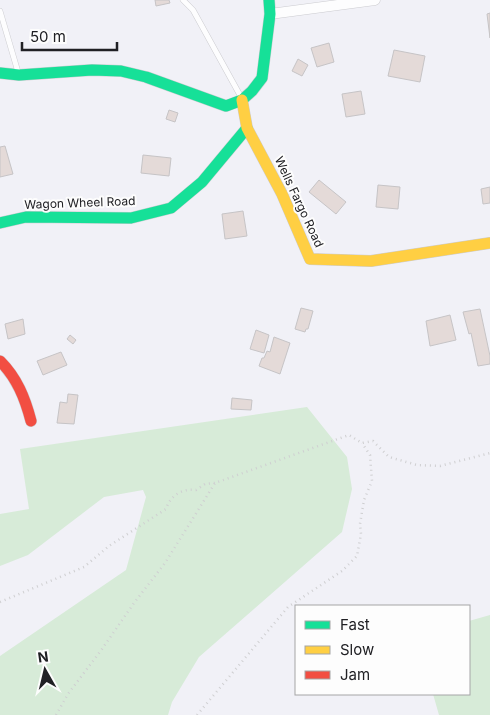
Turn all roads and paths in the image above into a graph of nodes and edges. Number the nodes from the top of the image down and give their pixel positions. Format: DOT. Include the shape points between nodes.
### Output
graph roads {
  1 [pos="183,0"];
  2 [pos="269,0"];
  3 [pos="375,0"];
  4 [pos="0,11"];
  5 [pos="270,14"];
  6 [pos="0,73"];
  7 [pos="18,75"];
  8 [pos="242,100"];
  9 [pos="247,128"];
  10 [pos="0,224"];
  11 [pos="490,243"];
  12 [pos="0,361"];
  13 [pos="31,421"];
  14 [pos="362,443"];
  15 [pos="490,453"];
  16 [pos="215,483"];
  17 [pos="0,602"];
  18 [pos="56,715"];
  19 [pos="197,715"];
  1 -- 8 [label="lane" via="193,10"];
  2 -- 5 [label="street"];
  3 -- 5 [label="street"];
  4 -- 7 [label="lane"];
  5 -- 8 [label="street" via="262,78"];
  6 -- 7 [label="street"];
  7 -- 8 [label="street" via="121,71 226,106"];
  8 -- 9 [label="street, Wells Fargo Road"];
  9 -- 10 [label="street, Wagon Wheel Road" via="202,182 171,208 131,218 26,217"];
  9 -- 11 [label="street, Wells Fargo Road" via="282,194 310,259 371,261"];
  12 -- 13 [label="street" via="19,384"];
  14 -- 15 [label="path" via="373,440 389,457 417,465 440,466"];
  14 -- 16 [label="path" via="349,436"];
  14 -- 19 [label="path" via="370,455 372,481 364,500 356,556 342,571 288,606"];
  16 -- 17 [label="path" via="175,495 166,509 109,546 84,567"];
  16 -- 18 [label="path" via="166,563 68,694"];
}
